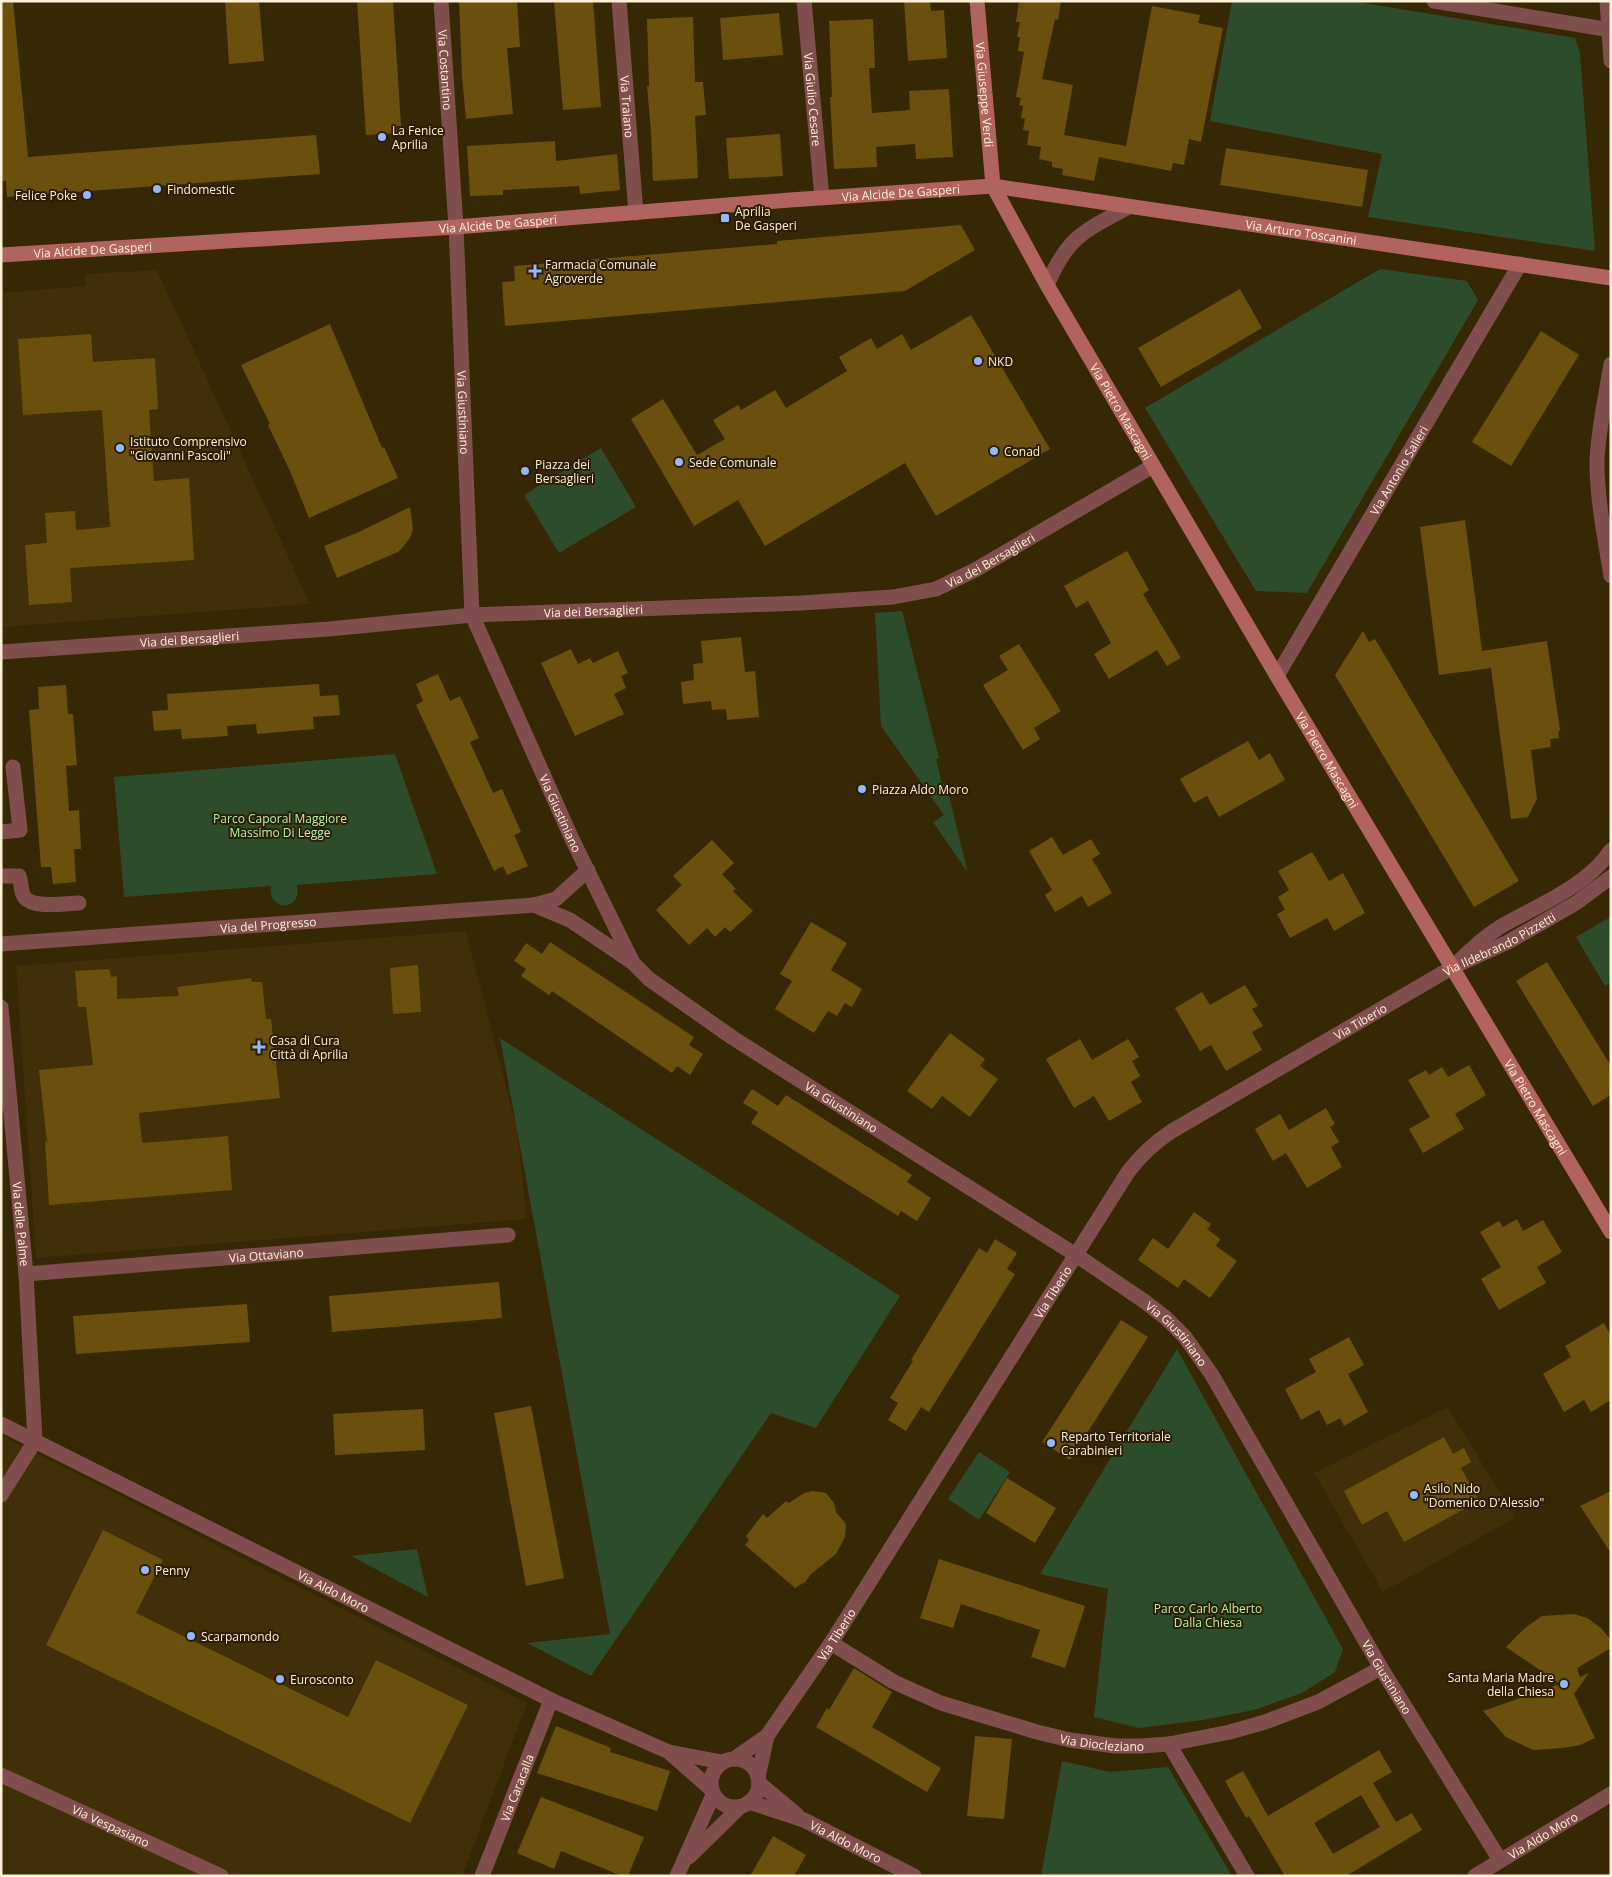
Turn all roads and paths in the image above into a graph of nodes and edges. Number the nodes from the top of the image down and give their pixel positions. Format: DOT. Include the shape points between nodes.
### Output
graph roads {
  1 [pos="441,1"];
  2 [pos="619,1"];
  3 [pos="804,1"];
  4 [pos="978,1"];
  5 [pos="1434,1"];
  6 [pos="1607,1"];
  7 [pos="1610,30"];
  8 [pos="1611,61"];
  9 [pos="993,186"];
  10 [pos="822,198"];
  11 [pos="1129,207"];
  12 [pos="636,213"];
  13 [pos="456,227"];
  14 [pos="1,256"];
  15 [pos="1520,264"];
  16 [pos="1611,278"];
  17 [pos="1047,286"];
  18 [pos="1611,364"];
  19 [pos="1153,466"];
  20 [pos="1611,576"];
  21 [pos="472,615"];
  22 [pos="1,652"];
  23 [pos="1277,676"];
  24 [pos="13,767"];
  25 [pos="1,832"];
  26 [pos="1611,850"];
  27 [pos="588,870"];
  28 [pos="1,876"];
  29 [pos="1611,877"];
  30 [pos="80,903"];
  31 [pos="534,905"];
  32 [pos="1,944"];
  33 [pos="633,963"];
  34 [pos="1453,967"];
  35 [pos="1,1007"];
  36 [pos="1611,1232"];
  37 [pos="508,1235"];
  38 [pos="1076,1255"];
  39 [pos="26,1274"];
  40 [pos="1,1424"];
  41 [pos="35,1441"];
  42 [pos="1,1495"];
  43 [pos="831,1643"];
  44 [pos="1382,1668"];
  45 [pos="551,1700"];
  46 [pos="767,1736"];
  47 [pos="1169,1744"];
  48 [pos="669,1752"];
  49 [pos="728,1761"];
  50 [pos="1,1775"];
  51 [pos="758,1780"];
  52 [pos="712,1792"];
  53 [pos="1611,1794"];
  54 [pos="745,1804"];
  55 [pos="804,1820"];
  56 [pos="1500,1860"];
  57 [pos="679,1871"];
  58 [pos="221,1876"];
  59 [pos="482,1876"];
  60 [pos="914,1876"];
  61 [pos="1247,1876"];
  62 [pos="1475,1876"];
  1 -- 13 [label="street, Via Costantino"];
  2 -- 12 [label="street, Via Traiano"];
  3 -- 10 [label="street, Via Giulio Cesare"];
  4 -- 9 [label="street, Via Giuseppe Verdi"];
  5 -- 7 [label="street"];
  6 -- 7 [label="street"];
  7 -- 8 [label="street"];
  9 -- 10 [label="street, Via Alcide De Gasperi"];
  9 -- 11 [label="street, Via Arturo Toscanini"];
  9 -- 17 [label="street, Via Pietro Mascagni"];
  10 -- 12 [label="street, Via Alcide De Gasperi"];
  11 -- 15 [label="street, Via Arturo Toscanini"];
  11 -- 17 [label="street" via="1074,240 1057,262"];
  12 -- 13 [label="street, Via Alcide De Gasperi"];
  13 -- 14 [label="street, Via Alcide De Gasperi"];
  13 -- 21 [label="street, Via Giustiniano"];
  15 -- 16 [label="street, Via Arturo Toscanini"];
  15 -- 23 [label="street, Via Antonio Salieri"];
  17 -- 19 [label="street, Via Pietro Mascagni"];
  18 -- 20 [label="street" via="1597,462"];
  19 -- 21 [label="street, Via dei Bersaglieri" via="971,573 916,594 801,603"];
  19 -- 23 [label="street, Via Pietro Mascagni"];
  21 -- 22 [label="street, Via dei Bersaglieri" via="329,629"];
  21 -- 27 [label="street, Via Giustiniano"];
  23 -- 34 [label="street, Via Pietro Mascagni"];
  24 -- 25 [label="street" via="20,830"];
  26 -- 34 [label="street, Via Ildebrando Pizzetti" via="1580,880 1487,936"];
  27 -- 31 [label="street, Via del Progresso" via="556,898"];
  27 -- 33 [label="street, Via Giustiniano"];
  28 -- 30 [label="street" via="19,876 26,899 38,905"];
  29 -- 34 [label="street, Via Ildebrando Pizzetti" via="1508,942"];
  31 -- 32 [label="street, Via del Progresso"];
  31 -- 33 [label="street, Via del Progresso" via="570,920"];
  33 -- 38 [label="street, Via Giustiniano" via="649,979 733,1038"];
  34 -- 36 [label="street, Via Pietro Mascagni"];
  34 -- 38 [label="street, Via Tiberio" via="1160,1139 1128,1172"];
  35 -- 39 [label="street, Via delle Palme"];
  37 -- 39 [label="street, Via Ottaviano"];
  38 -- 43 [label="street, Via Tiberio"];
  38 -- 44 [label="street, Via Giustiniano" via="1166,1318 1196,1351"];
  39 -- 41 [label="street, Via delle Palme"];
  40 -- 41 [label="street, Via Aldo Moro"];
  41 -- 42 [label="street"];
  41 -- 45 [label="street, Via Aldo Moro"];
  43 -- 46 [label="street, Via Tiberio"];
  43 -- 47 [label="street, Via Diocleziano" via="905,1688 966,1712 1088,1743 1128,1746"];
  44 -- 47 [label="street, Via Diocleziano" via="1284,1716 1230,1732"];
  44 -- 56 [label="street, Via Giustiniano"];
  45 -- 48 [label="street, Via Aldo Moro"];
  45 -- 59 [label="street, Via Caracalla"];
  46 -- 49 [label="street, Via Tiberio"];
  46 -- 51 [label="street, Via Tiberio"];
  47 -- 61 [label="street"];
  48 -- 49 [label="street, Via Aldo Moro"];
  48 -- 52 [label="street, Via Aldo Moro"];
  49 -- 51 [label="street, Via Aldo Moro" via="742,1760 750,1764"];
  49 -- 52 [label="street" via="712,1774"];
  50 -- 58 [label="street, Via Vespasiano"];
  51 -- 54 [label="street" via="758,1790"];
  51 -- 55 [label="street, Via Aldo Moro"];
  52 -- 54 [label="street, Via Aldo Moro" via="725,1805"];
  52 -- 57 [label="street"];
  53 -- 56 [label="street, Via Aldo Moro"];
  54 -- 55 [label="street, Via Aldo Moro"];
  54 -- 57 [label="street"];
  55 -- 60 [label="street, Via Aldo Moro"];
  56 -- 62 [label="street, Via Aldo Moro"];
}
